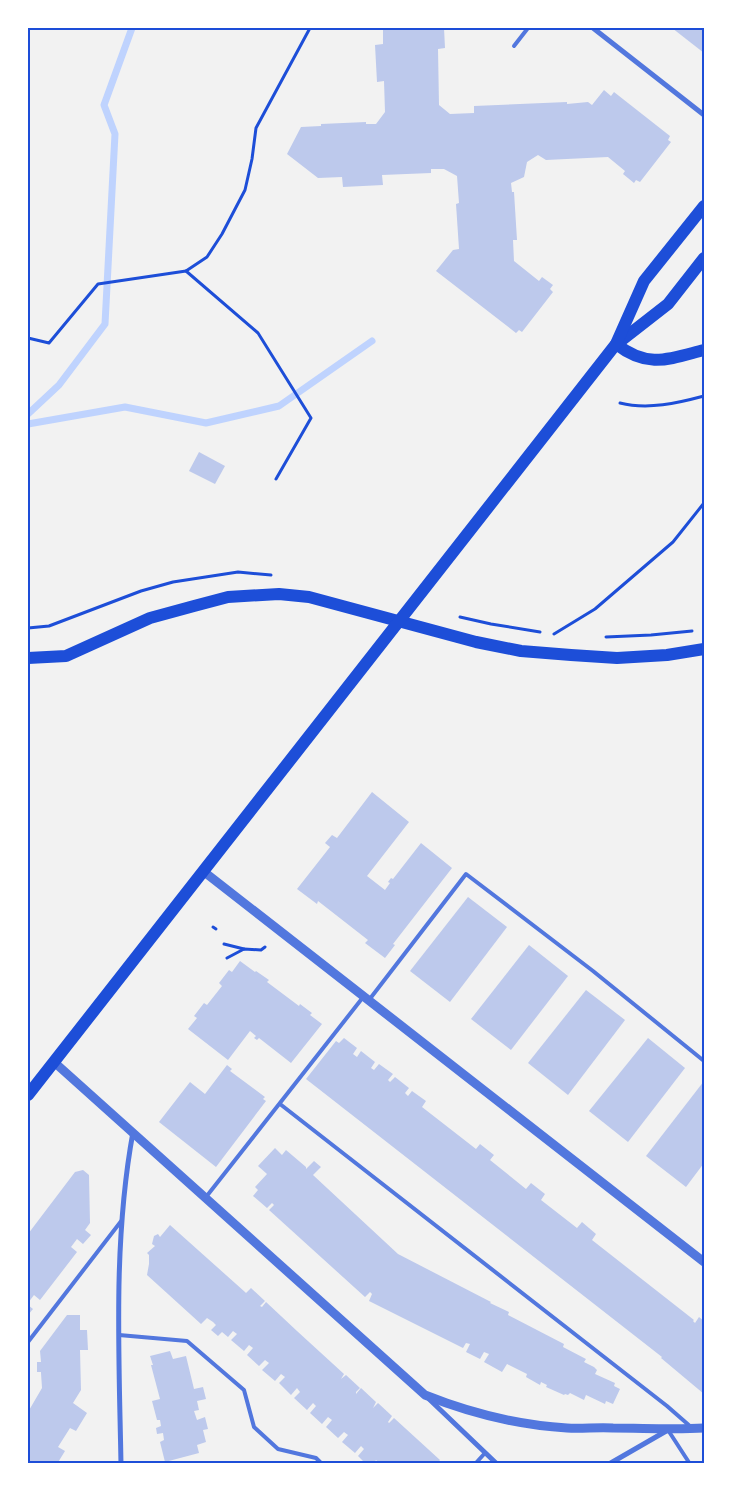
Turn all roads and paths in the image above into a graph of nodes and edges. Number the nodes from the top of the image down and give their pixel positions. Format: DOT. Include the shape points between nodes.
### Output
graph roads {
  1 [pos="310,28"];
  2 [pos="528,28"];
  3 [pos="593,28"];
  4 [pos="514,46"];
  5 [pos="704,115"];
  6 [pos="704,206"];
  7 [pos="704,258"];
  8 [pos="186,271"];
  9 [pos="28,338"];
  10 [pos="616,344"];
  11 [pos="704,350"];
  12 [pos="704,396"];
  13 [pos="620,403"];
  14 [pos="276,478"];
  15 [pos="704,503"];
  16 [pos="554,634"];
  17 [pos="704,650"];
  18 [pos="28,658"];
  19 [pos="204,871"];
  20 [pos="224,944"];
  21 [pos="265,947"];
  22 [pos="244,949"];
  23 [pos="227,958"];
  24 [pos="367,998"];
  25 [pos="704,1061"];
  26 [pos="54,1062"];
  27 [pos="28,1095"];
  28 [pos="280,1104"];
  29 [pos="133,1132"];
  30 [pos="205,1198"];
  31 [pos="122,1220"];
  32 [pos="704,1262"];
  33 [pos="119,1335"];
  34 [pos="28,1342"];
  35 [pos="425,1395"];
  36 [pos="704,1428"];
  37 [pos="692,1429"];
  38 [pos="668,1430"];
  39 [pos="485,1453"];
  40 [pos="122,1464"];
  41 [pos="322,1464"];
  42 [pos="475,1464"];
  43 [pos="497,1464"];
  44 [pos="609,1464"];
  45 [pos="690,1464"];
  1 -- 8 [label="path" via="256,128 245,190 236,208 207,257"];
  2 -- 4 [label="lane"];
  3 -- 5 [label="street"];
  6 -- 10 [label="main road" via="644,281"];
  7 -- 10 [label="main road" via="668,304"];
  8 -- 9 [label="path" via="98,284 49,343"];
  8 -- 14 [label="path" via="258,333 311,418"];
  10 -- 11 [label="main road" via="634,356 648,360"];
  10 -- 19 [label="main road"];
  12 -- 13 [label="path" via="657,406"];
  15 -- 16 [label="path" via="673,542 595,609"];
  17 -- 18 [label="main road" via="617,658 521,650 476,642 309,597 279,594 228,597 150,618 66,656"];
  19 -- 24 [label="street"];
  19 -- 26 [label="main road"];
  20 -- 22 [label="path"];
  21 -- 22 [label="path" via="261,950"];
  22 -- 23 [label="path"];
  24 -- 25 [label="lane" via="466,874"];
  24 -- 28 [label="lane"];
  24 -- 32 [label="street"];
  26 -- 27 [label="main road"];
  26 -- 29 [label="street"];
  28 -- 30 [label="lane"];
  28 -- 37 [label="lane" via="667,1406"];
  29 -- 30 [label="street"];
  29 -- 31 [label="street"];
  30 -- 35 [label="street"];
  31 -- 33 [label="street"];
  31 -- 34 [label="lane"];
  33 -- 40 [label="street"];
  33 -- 41 [label="lane" via="187,1341 244,1390 254,1427 278,1448 316,1458"];
  35 -- 38 [label="street" via="451,1406 534,1425"];
  35 -- 39 [label="street"];
  36 -- 37 [label="street"];
  37 -- 38 [label="street"];
  38 -- 44 [label="street"];
  38 -- 45 [label="lane"];
  39 -- 42 [label="lane"];
  39 -- 43 [label="street"];
}
